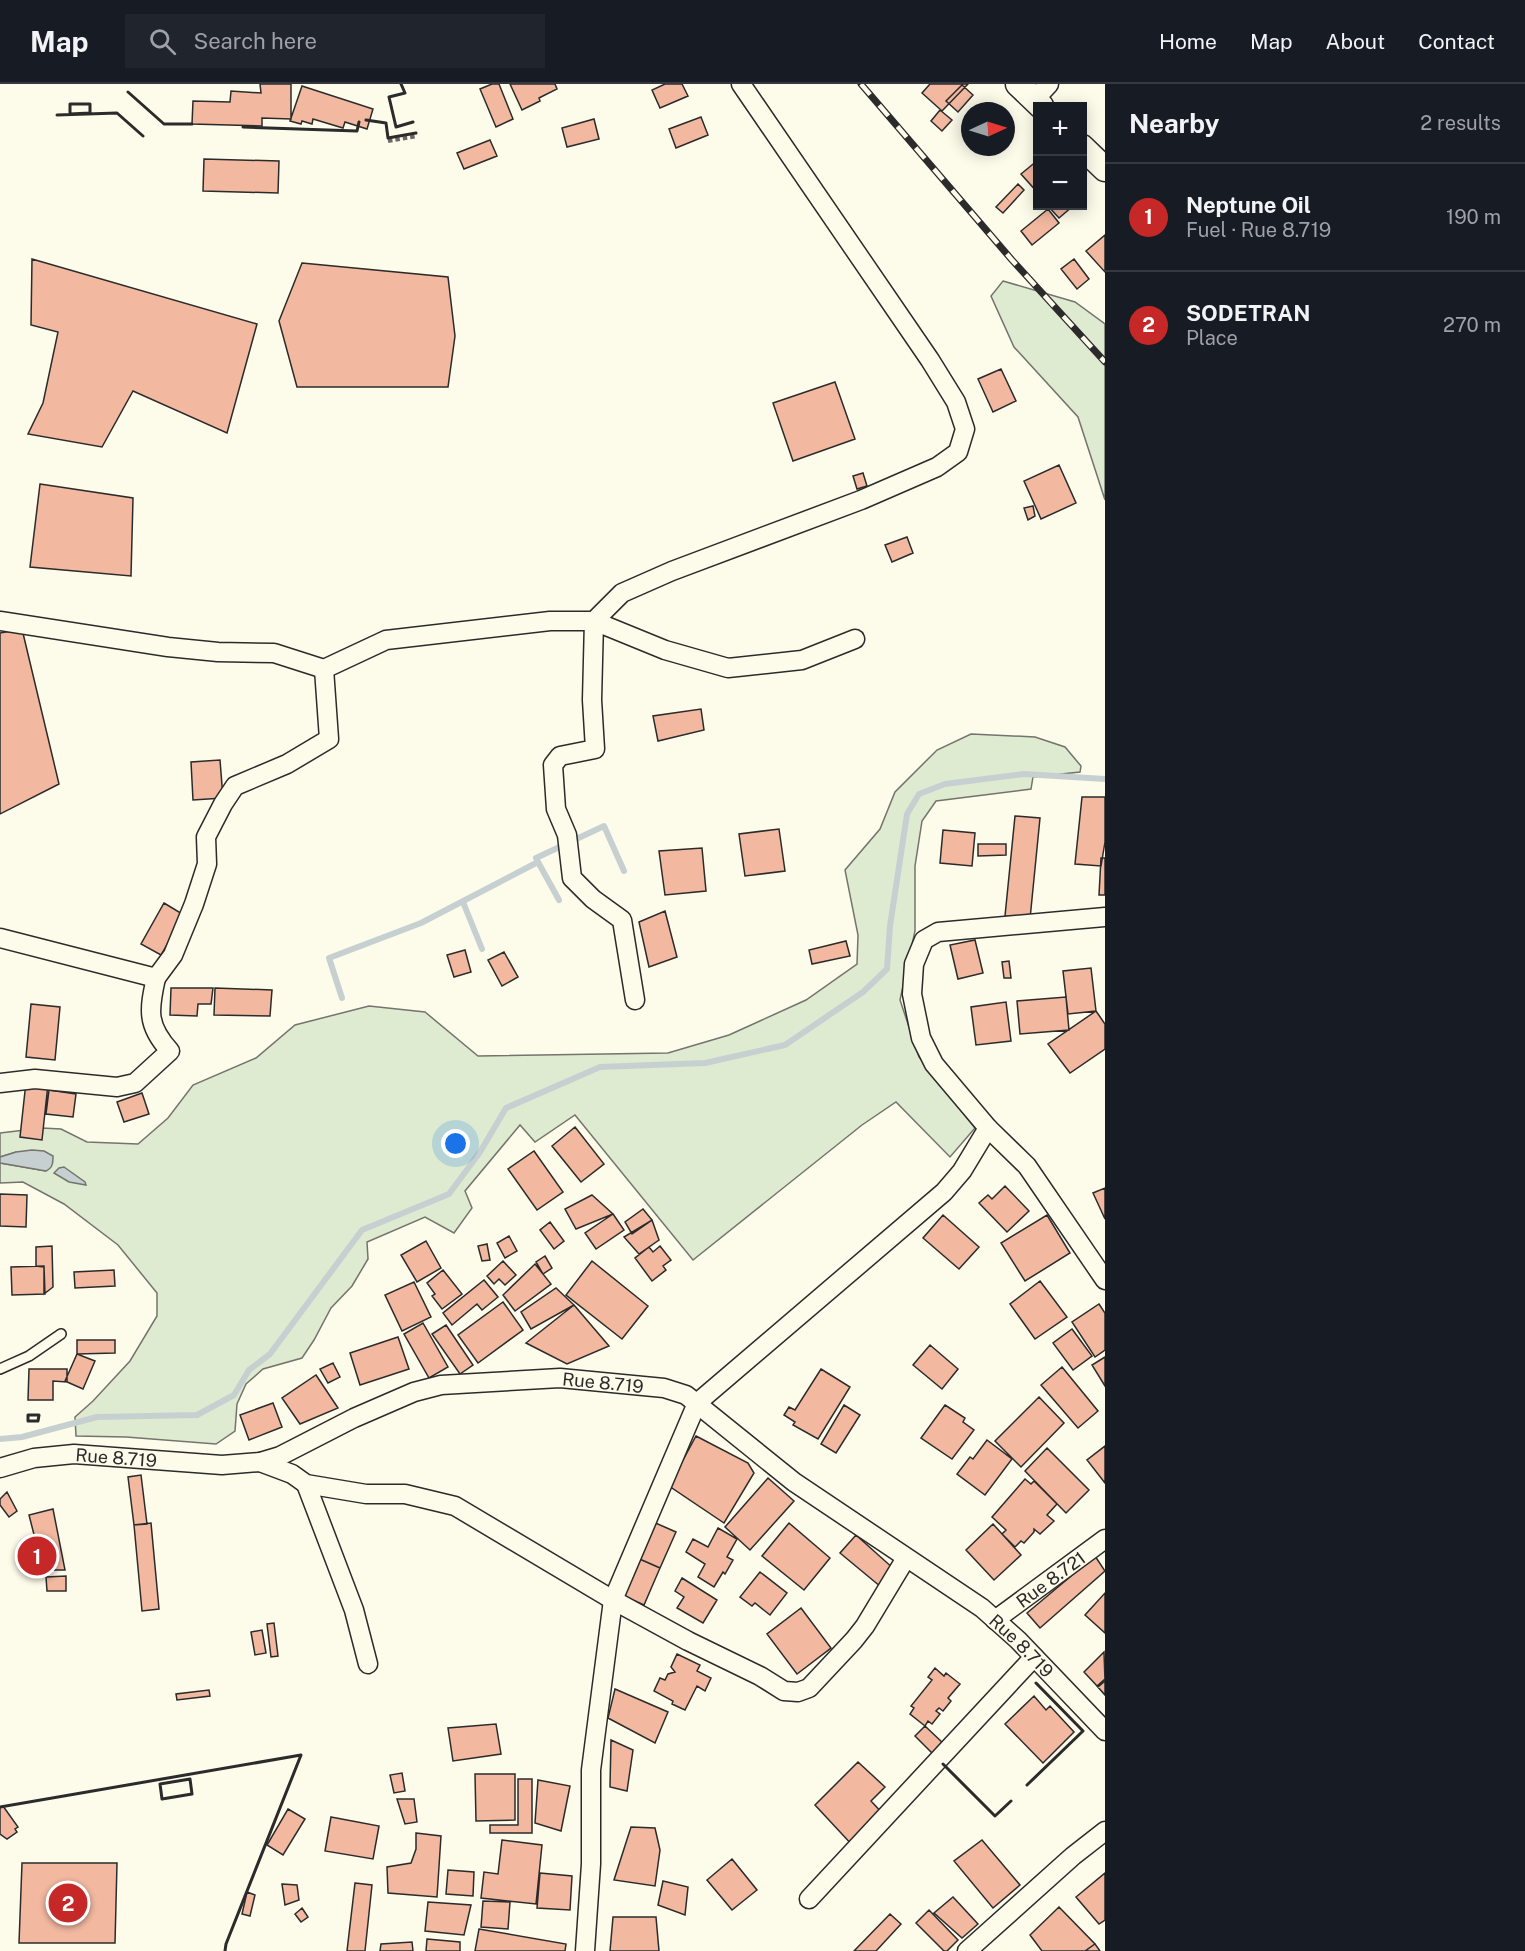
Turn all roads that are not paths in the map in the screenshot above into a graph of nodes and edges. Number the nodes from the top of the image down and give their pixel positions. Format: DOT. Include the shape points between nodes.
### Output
graph roads {
  1 [pos="741,84"];
  2 [pos="1087,151"];
  3 [pos="1105,169"];
  4 [pos="0,621"];
  5 [pos="594,621"];
  6 [pos="855,639"];
  7 [pos="324,669"];
  8 [pos="1105,917"];
  9 [pos="0,938"];
  10 [pos="156,978"];
  11 [pos="634,1000"];
  12 [pos="0,1083"];
  13 [pos="988,1128"];
  14 [pos="1105,1280"];
  15 [pos="61,1334"];
  16 [pos="0,1369"];
  17 [pos="697,1403"];
  18 [pos="260,1462"];
  19 [pos="0,1468"];
  20 [pos="306,1484"];
  21 [pos="1105,1539"];
  22 [pos="906,1558"];
  23 [pos="613,1600"];
  24 [pos="995,1620"];
  25 [pos="1034,1657"];
  26 [pos="368,1664"];
  27 [pos="1105,1731"];
  28 [pos="1105,1831"];
  29 [pos="809,1899"];
  30 [pos="585,1951"];
  31 [pos="967,1951"];
  1 -- 5 [label="street" via="930,360 956,402 965,429 958,452 937,467 622,593"];
  2 -- 3 [label="street"];
  4 -- 7 [label="street" via="168,647 274,653"];
  5 -- 6 [label="street" via="665,650 728,668 802,660"];
  5 -- 7 [label="street" via="550,621 386,640"];
  5 -- 11 [label="street" via="595,749 560,756 553,765 556,809 567,835 572,878 622,920"];
  7 -- 10 [label="street" via="329,739 287,764 235,786 206,837 207,864 195,904 173,956"];
  8 -- 13 [label="street" via="938,932 924,940 914,964 912,994 921,1038 934,1064"];
  9 -- 10 [label="street"];
  10 -- 12 [label="street" via="149,1010 158,1038 170,1051 135,1083 117,1087 35,1079"];
  13 -- 14 [label="street" via="1027,1166"];
  13 -- 17 [label="street" via="944,1192"];
  15 -- 16 [label="lane" via="29,1356"];
  17 -- 18 [label="street, Rue 8.719" via="664,1388 560,1377 441,1385 414,1392"];
  17 -- 22 [label="street, Rue 8.719" via="794,1482"];
  17 -- 23 [label="street"];
  18 -- 19 [label="street, Rue 8.719" via="222,1465 74,1454 34,1458"];
  18 -- 20 [label="street"];
  20 -- 23 [label="street" via="366,1494 405,1494 455,1506"];
  20 -- 26 [label="street" via="354,1610"];
  21 -- 24 [label="street, Rue 8.721"];
  22 -- 23 [label="street" via="860,1633 809,1688 798,1692 784,1691"];
  22 -- 24 [label="street, Rue 8.719"];
  23 -- 30 [label="street" via="591,1770 591,1864"];
  24 -- 25 [label="street, Rue 8.719"];
  25 -- 27 [label="street, Rue 8.719"];
  25 -- 29 [label="street"];
  28 -- 31 [label="street"];
}
